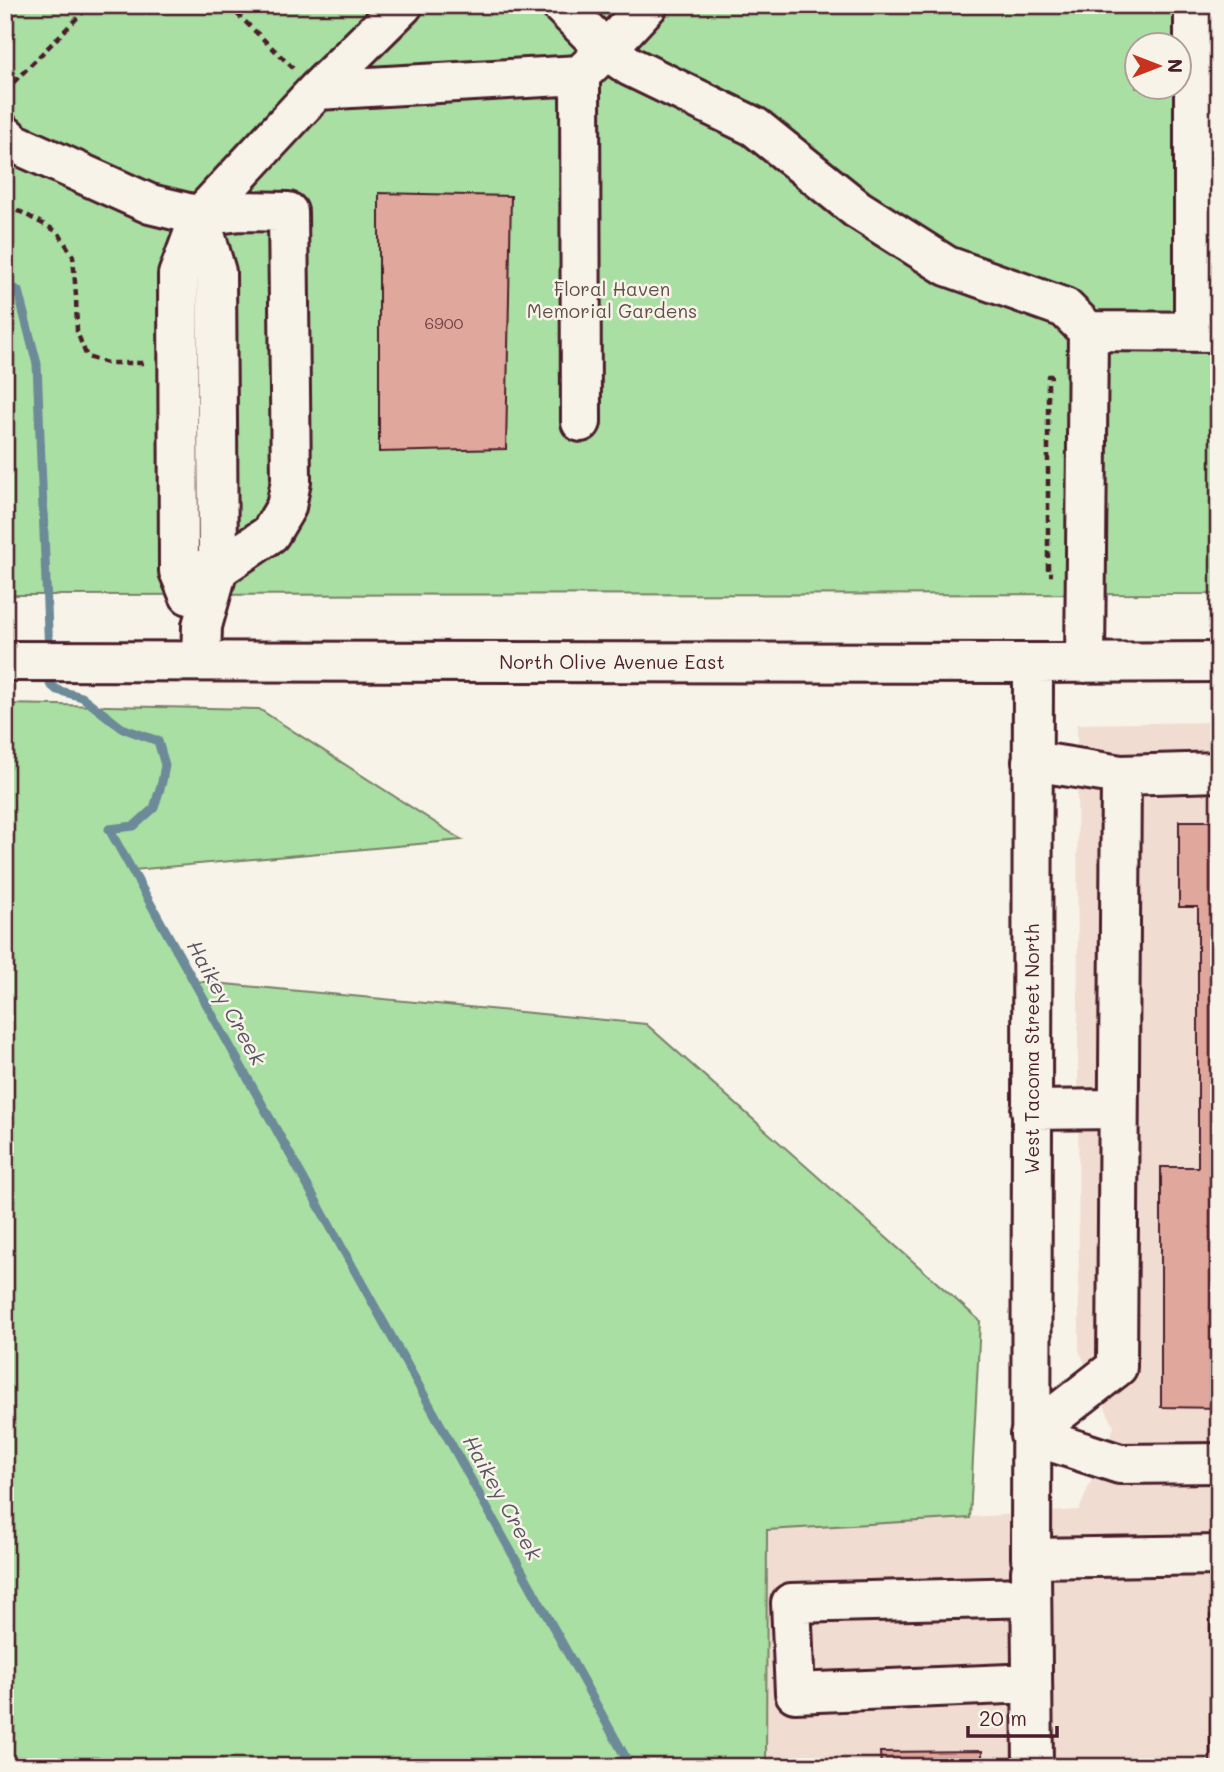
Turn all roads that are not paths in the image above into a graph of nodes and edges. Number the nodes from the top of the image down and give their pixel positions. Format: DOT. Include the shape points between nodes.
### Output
graph roads {
  1 [pos="403,5"];
  2 [pos="561,5"];
  3 [pos="648,5"];
  4 [pos="1194,5"];
  5 [pos="593,62"];
  6 [pos="305,79"];
  7 [pos="5,135"];
  8 [pos="200,216"];
  9 [pos="1088,331"];
  10 [pos="1206,332"];
  11 [pos="581,422"];
  12 [pos="218,569"];
  13 [pos="179,571"];
  14 [pos="201,643"];
  15 [pos="33,661"];
  16 [pos="1219,662"];
  17 [pos="1033,663"];
  18 [pos="1085,663"];
  19 [pos="1032,761"];
  20 [pos="1219,772"];
  21 [pos="1121,775"];
  22 [pos="1031,1110"];
  23 [pos="1118,1110"];
  24 [pos="1030,1435"];
  25 [pos="1219,1463"];
  26 [pos="1219,1555"];
  27 [pos="1031,1558"];
  28 [pos="1031,1597"];
  29 [pos="1032,1682"];
  30 [pos="1033,1767"];
  1 -- 6 [label="street"];
  2 -- 5 [label="street"];
  3 -- 5 [label="street"];
  4 -- 10 [label="street"];
  5 -- 6 [label="street"];
  5 -- 9 [label="street" via="631,66 755,127 856,209 947,265 1065,308"];
  5 -- 11 [label="street"];
  6 -- 8 [label="street"];
  7 -- 8 [label="street" via="150,204"];
  8 -- 12 [label="street" via="216,272"];
  8 -- 12 [label="street" via="288,212 289,494 270,534"];
  8 -- 13 [label="street" via="178,275"];
  9 -- 10 [label="street"];
  9 -- 18 [label="street"];
  12 -- 13 [label="street"];
  12 -- 14 [label="street"];
  13 -- 14 [label="street"];
  14 -- 15 [label="street, North Olive Avenue East"];
  14 -- 17 [label="street, North Olive Avenue East"];
  16 -- 18 [label="street, North Olive Avenue East"];
  17 -- 18 [label="street, North Olive Avenue East"];
  17 -- 19 [label="street, West Tacoma Street North"];
  19 -- 21 [label="street"];
  19 -- 22 [label="street, West Tacoma Street North"];
  20 -- 21 [label="street"];
  21 -- 23 [label="street"];
  22 -- 23 [label="street"];
  22 -- 24 [label="street, West Tacoma Street North"];
  23 -- 24 [label="street" via="1116,1367"];
  24 -- 25 [label="street" via="1119,1464"];
  24 -- 27 [label="street, West Tacoma Street North"];
  26 -- 27 [label="street"];
  27 -- 28 [label="street, West Tacoma Street North"];
  28 -- 29 [label="street, West Tacoma Street North"];
  28 -- 29 [label="street" via="791,1603 795,1693"];
  29 -- 30 [label="street, West Tacoma Street North"];
}
